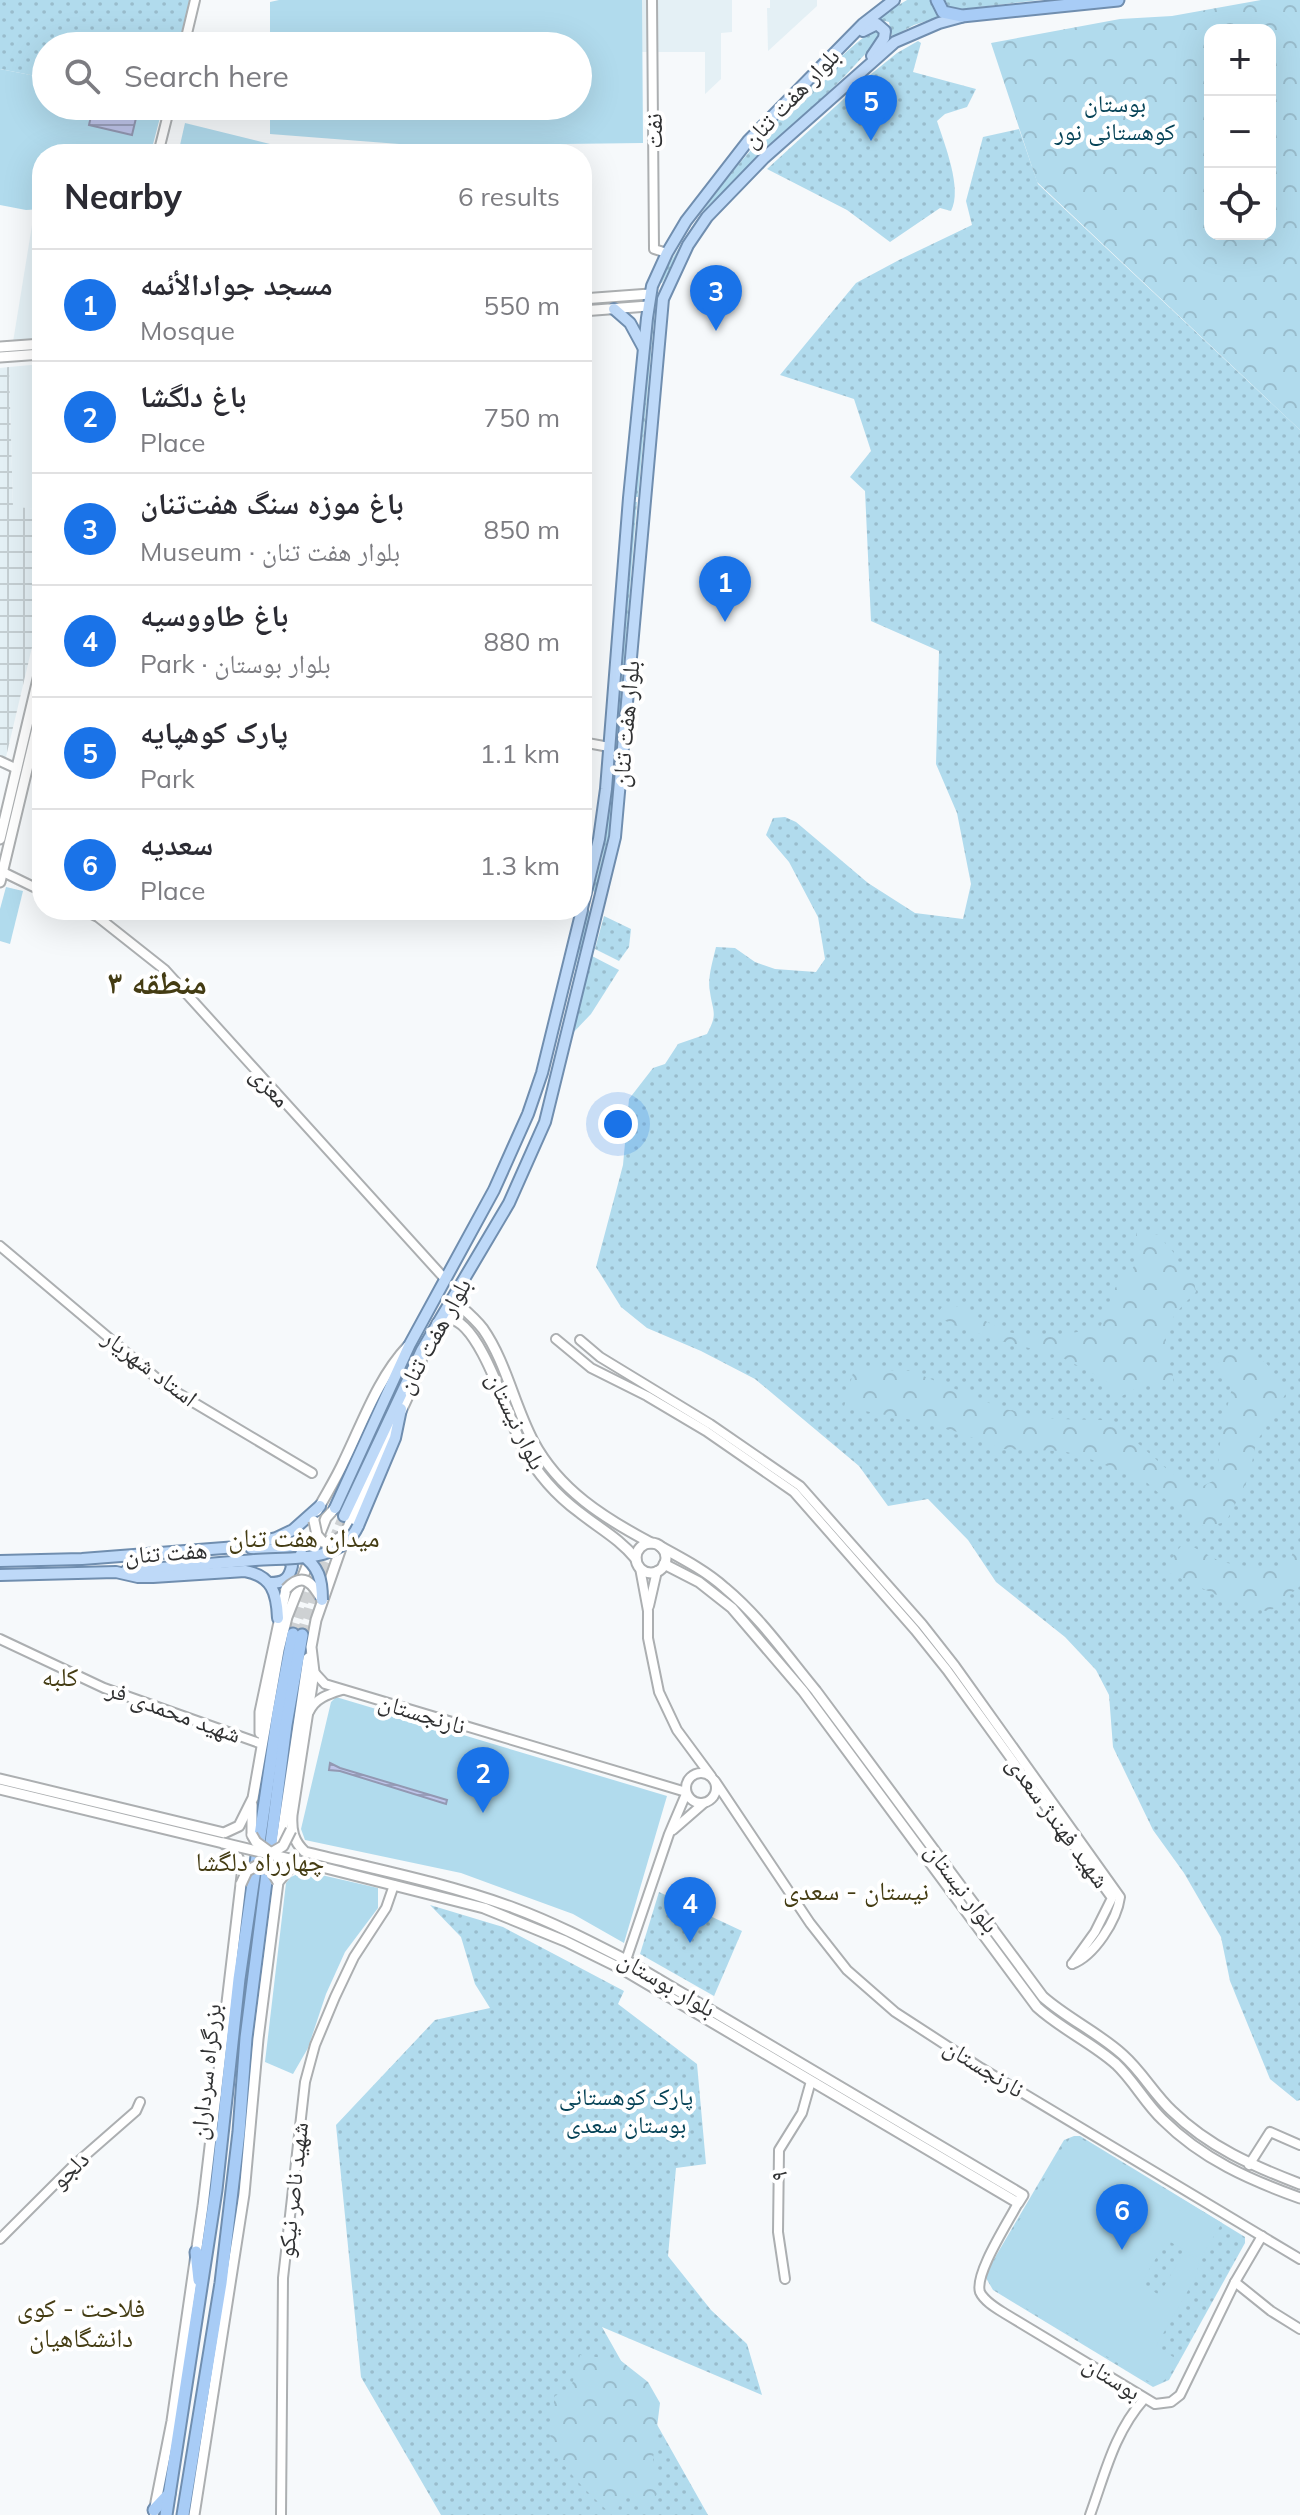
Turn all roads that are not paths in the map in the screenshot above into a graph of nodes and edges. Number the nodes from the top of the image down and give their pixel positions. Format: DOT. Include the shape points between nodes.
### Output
graph roads {
  1 [pos="195,0"];
  2 [pos="652,0"];
  3 [pos="894,0"];
  4 [pos="937,0"];
  5 [pos="1118,0"];
  6 [pos="962,16"];
  7 [pos="187,32"];
  8 [pos="843,45"];
  9 [pos="864,67"];
  10 [pos="166,120"];
  11 [pos="160,144"];
  12 [pos="667,253"];
  13 [pos="650,294"];
  14 [pos="592,298"];
  15 [pos="648,306"];
  16 [pos="614,309"];
  17 [pos="592,310"];
  18 [pos="32,345"];
  19 [pos="0,347"];
  20 [pos="644,349"];
  21 [pos="32,355"];
  22 [pos="0,357"];
  23 [pos="32,705"];
  24 [pos="592,744"];
  25 [pos="609,747"];
  26 [pos="32,748"];
  27 [pos="0,761"];
  28 [pos="17,769"];
  29 [pos="0,839"];
  30 [pos="592,867"];
  31 [pos="1,877"];
  32 [pos="32,888"];
  33 [pos="600,905"];
  34 [pos="592,906"];
  35 [pos="102,920"];
  36 [pos="579,920"];
  37 [pos="0,1246"];
  38 [pos="445,1279"];
  39 [pos="452,1299"];
  40 [pos="465,1311"];
  41 [pos="456,1321"];
  42 [pos="437,1323"];
  43 [pos="556,1339"];
  44 [pos="580,1340"];
  45 [pos="410,1344"];
  46 [pos="422,1350"];
  47 [pos="401,1409"];
  48 [pos="312,1473"];
  49 [pos="320,1506"];
  50 [pos="335,1508"];
  51 [pos="351,1521"];
  52 [pos="656,1545"];
  53 [pos="237,1547"];
  54 [pos="279,1550"];
  55 [pos="0,1561"];
  56 [pos="638,1563"];
  57 [pos="661,1568"];
  58 [pos="116,1572"];
  59 [pos="0,1575"];
  60 [pos="270,1583"];
  61 [pos="322,1600"];
  62 [pos="648,1611"];
  63 [pos="278,1618"];
  64 [pos="0,1639"];
  65 [pos="311,1647"];
  66 [pos="314,1672"];
  67 [pos="342,1690"];
  68 [pos="308,1717"];
  69 [pos="262,1744"];
  70 [pos="695,1754"];
  71 [pos="694,1774"];
  72 [pos="0,1779"];
  73 [pos="713,1779"];
  74 [pos="686,1782"];
  75 [pos="658,1785"];
  76 [pos="0,1789"];
  77 [pos="686,1793"];
  78 [pos="253,1798"];
  79 [pos="705,1803"];
  80 [pos="730,1806"];
  81 [pos="291,1830"];
  82 [pos="669,1834"];
  83 [pos="223,1838"];
  84 [pos="271,1853"];
  85 [pos="302,1862"];
  86 [pos="278,1882"];
  87 [pos="241,1884"];
  88 [pos="394,1885"];
  89 [pos="513,1913"];
  90 [pos="260,1930"];
  91 [pos="624,1964"];
  92 [pos="717,2019"];
  93 [pos="811,2081"];
  94 [pos="140,2102"];
  95 [pos="245,2133"];
  96 [pos="1300,2145"];
  97 [pos="1249,2165"];
  98 [pos="1300,2184"];
  99 [pos="1300,2198"];
  100 [pos="1020,2199"];
  101 [pos="1262,2236"];
  102 [pos="0,2239"];
  103 [pos="196,2252"];
  104 [pos="1300,2259"];
  105 [pos="785,2279"];
  106 [pos="1235,2282"];
  107 [pos="200,2294"];
  108 [pos="1300,2329"];
  109 [pos="1144,2399"];
  110 [pos="182,2424"];
  111 [pos="198,2427"];
  112 [pos="158,2513"];
  113 [pos="183,2515"];
  114 [pos="194,2515"];
  115 [pos="281,2515"];
  116 [pos="1090,2515"];
  1 -- 7 [label="street"];
  2 -- 12 [label="street, نفت" via="654,249"];
  3 -- 8 [label="main road, بلوار هفت تنان"];
  4 -- 6 [label="highway" via="943,12"];
  5 -- 6 [label="highway"];
  6 -- 9 [label="main road, بلوار هفت تنان" via="895,42"];
  8 -- 9 [label="main road" via="872,26 882,26 884,38"];
  8 -- 12 [label="main road, بلوار هفت تنان" via="748,141"];
  9 -- 33 [label="main road, بلوار هفت تنان" via="723,199 688,245 663,299 622,782"];
  10 -- 11 [label="street"];
  12 -- 13 [label="main road, بلوار هفت تنان"];
  13 -- 14 [label="main road"];
  13 -- 15 [label="main road, بلوار هفت تنان"];
  15 -- 16 [label="main road"];
  15 -- 20 [label="main road, بلوار هفت تنان"];
  16 -- 17 [label="main road"];
  16 -- 20 [label="main road" via="630,323"];
  18 -- 19 [label="main road"];
  20 -- 25 [label="main road, بلوار هفت تنان"];
  21 -- 22 [label="main road"];
  23 -- 28 [label="main road"];
  24 -- 25 [label="street"];
  25 -- 30 [label="main road, بلوار هفت تنان"];
  26 -- 31 [label="main road"];
  27 -- 28 [label="street"];
  28 -- 29 [label="main road"];
  31 -- 32 [label="street"];
  33 -- 34 [label="main road"];
  33 -- 39 [label="main road, بلوار هفت تنان" via="545,1122 509,1203"];
  35 -- 38 [label="street, معزی" via="165,970"];
  36 -- 38 [label="main road, بلوار هفت تنان" via="528,1114"];
  37 -- 48 [label="street, استاد شهریار" via="166,1386"];
  38 -- 45 [label="main road, بلوار هفت تنان"];
  39 -- 40 [label="main road, بلوار نیستان"];
  39 -- 42 [label="main road, بلوار هفت تنان"];
  40 -- 41 [label="main road" via="453,1309"];
  40 -- 52 [label="main road, بلوار نیستان" via="489,1340 532,1440 552,1470 581,1500"];
  41 -- 42 [label="main road"];
  41 -- 56 [label="main road, بلوار نیستان" via="484,1354 537,1470 559,1495 626,1545"];
  42 -- 46 [label="main road, بلوار هفت تنان"];
  43 -- 44 [label="street, شهید فهندژ سعدی" via="591,1368 706,1431 794,1492 906,1619 1112,1898 1072,1964 1083,1960 1119,1906 1116,1888 946,1656 800,1486"];
  45 -- 49 [label="main road" via="381,1384"];
  45 -- 50 [label="main road, بلوار هفت تنان"];
  46 -- 47 [label="main road"];
  46 -- 51 [label="main road, بلوار هفت تنان"];
  47 -- 51 [label="main road" via="395,1438"];
  49 -- 51 [label="main road, bridge" via="314,1521 323,1542 342,1536"];
  49 -- 53 [label="main road, هفت تنان" via="284,1534"];
  50 -- 69 [label="main road" via="326,1518 287,1617"];
  51 -- 58 [label="main road, bridge" via="349,1541 331,1552"];
  51 -- 61 [label="main road"];
  52 -- 56 [label="main road" via="642,1546"];
  52 -- 57 [label="main road" via="665,1555"];
  52 -- 97 [label="main road, بلوار نیستان" via="722,1585 750,1612 816,1691 1043,1997 1123,2055 1182,2121"];
  53 -- 54 [label="main road"];
  53 -- 55 [label="main road, هفت تنان"];
  54 -- 60 [label="main road" via="292,1566 281,1583"];
  54 -- 61 [label="main road, bridge" via="310,1560 322,1581"];
  56 -- 57 [label="main road" via="648,1573"];
  56 -- 62 [label="street"];
  57 -- 62 [label="street"];
  57 -- 99 [label="main road, بلوار نیستان" via="716,1593 769,1649 1037,2007 1115,2064 1161,2119 1190,2144 1243,2176"];
  58 -- 59 [label="main road, هفت تنان"];
  58 -- 60 [label="main road, هفت تنان" via="153,1577 245,1571"];
  60 -- 63 [label="main road"];
  61 -- 63 [label="main road, bridge" via="312,1583 297,1580 286,1589"];
  61 -- 65 [label="main road"];
  62 -- 70 [label="street, نارنجستان" via="659,1692"];
  63 -- 69 [label="main road" via="260,1712"];
  64 -- 69 [label="street, شهید محمدی فر" via="104,1688"];
  65 -- 66 [label="main road"];
  65 -- 90 [label="main road" via="273,1896"];
  66 -- 67 [label="street, نارنجستان" via="325,1684"];
  66 -- 68 [label="main road"];
  67 -- 68 [label="street" via="312,1705"];
  67 -- 75 [label="street, نارنجستان"];
  68 -- 81 [label="main road"];
  69 -- 78 [label="main road"];
  70 -- 71 [label="street"];
  70 -- 73 [label="street, نارنجستان"];
  71 -- 73 [label="street"];
  71 -- 74 [label="street"];
  72 -- 83 [label="main road"];
  73 -- 79 [label="street" via="714,1796"];
  73 -- 80 [label="street, نارنجستان"];
  74 -- 75 [label="street"];
  74 -- 77 [label="street"];
  75 -- 77 [label="street, نارنجستان"];
  76 -- 83 [label="main road"];
  77 -- 79 [label="street" via="693,1802"];
  77 -- 82 [label="street"];
  78 -- 83 [label="main road" via="239,1826"];
  78 -- 84 [label="main road, bridge" via="252,1835"];
  79 -- 80 [label="street"];
  79 -- 82 [label="street"];
  80 -- 101 [label="street, نارنجستان" via="847,1970 895,2012"];
  81 -- 84 [label="main road, bridge" via="283,1846"];
  81 -- 89 [label="main road, بلوار بوستان" via="305,1852 457,1889"];
  82 -- 91 [label="street"];
  83 -- 84 [label="main road, بلوار بوستان, bridge"];
  83 -- 87 [label="main road" via="243,1867"];
  84 -- 85 [label="main road, بلوار بوستان, bridge"];
  85 -- 86 [label="main road"];
  85 -- 88 [label="main road, بلوار بوستان"];
  86 -- 87 [label="main road, bridge" via="271,1870 258,1865 247,1871"];
  86 -- 95 [label="main road"];
  87 -- 103 [label="main road"];
  88 -- 89 [label="main road, بلوار بوستان"];
  88 -- 115 [label="street, شهید ناصر نیکو" via="335,1997 305,2082 283,2278"];
  89 -- 91 [label="main road, بلوار بوستان" via="570,1931"];
  90 -- 95 [label="highway, بزرگراه سرداران" via="246,2038"];
  90 -- 107 [label="highway, بزرگراه سرداران" via="298,1635 278,1713"];
  91 -- 92 [label="main road, بلوار بوستان"];
  92 -- 93 [label="main road, بلوار بوستان"];
  92 -- 100 [label="main road, بلوار بوستان"];
  93 -- 100 [label="main road, بلوار بوستان"];
  93 -- 105 [label="street, ۹" via="802,2113 779,2150 778,2232"];
  94 -- 102 [label="street, دلجو"];
  95 -- 111 [label="highway, بزرگراه سرداران"];
  95 -- 114 [label="main road" via="232,2285"];
  96 -- 97 [label="street" via="1270,2132"];
  97 -- 98 [label="main road, بلوار نیستان"];
  100 -- 109 [label="street, بوستان" via="981,2274 984,2297"];
  101 -- 104 [label="street, نارنجستان"];
  101 -- 106 [label="street, بوستان"];
  103 -- 107 [label="highway"];
  103 -- 112 [label="main road"];
  106 -- 108 [label="street"];
  106 -- 109 [label="street, بوستان" via="1180,2395 1164,2405"];
  107 -- 110 [label="highway, بزرگراه سرداران"];
  109 -- 116 [label="street" via="1127,2418 1113,2448"];
  110 -- 111 [label="highway"];
  110 -- 112 [label="highway, بزرگراه سرداران" via="169,2493"];
  111 -- 113 [label="highway, بزرگراه سرداران"];
}
